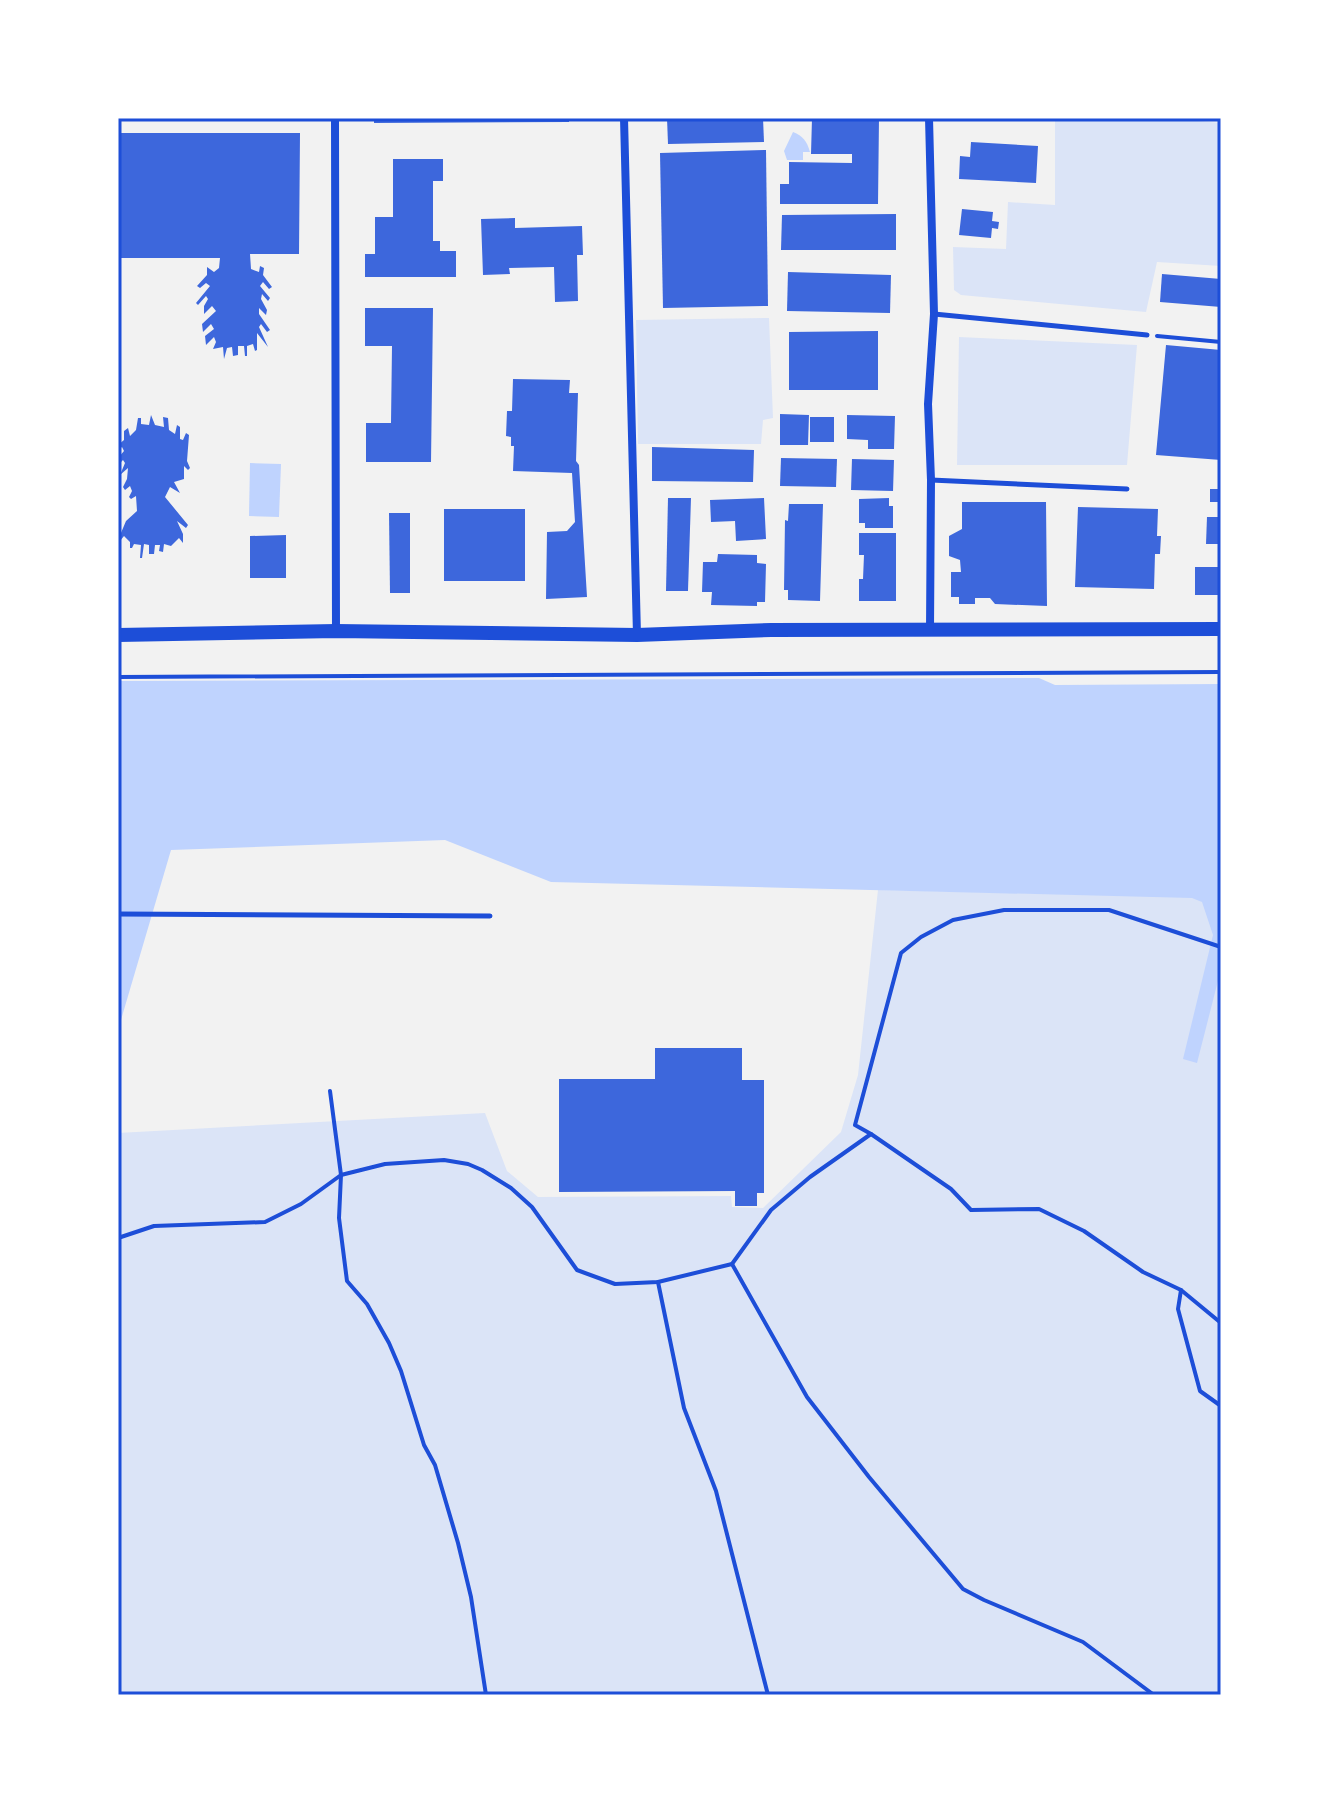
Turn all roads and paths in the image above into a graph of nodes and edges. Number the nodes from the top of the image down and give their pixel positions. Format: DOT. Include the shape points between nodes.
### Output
graph roads {
  1 [pos="335,118"];
  2 [pos="624,118"];
  3 [pos="929,118"];
  4 [pos="934,314"];
  5 [pos="1147,335"];
  6 [pos="1221,342"];
  7 [pos="931,480"];
  8 [pos="1127,489"];
  9 [pos="1221,629"];
  10 [pos="336,631"];
  11 [pos="930,631"];
  12 [pos="118,635"];
  13 [pos="637,635"];
  14 [pos="1221,672"];
  15 [pos="118,677"];
  16 [pos="118,914"];
  17 [pos="490,916"];
  18 [pos="1221,947"];
  19 [pos="330,1091"];
  20 [pos="871,1134"];
  21 [pos="341,1175"];
  22 [pos="118,1238"];
  23 [pos="732,1264"];
  24 [pos="658,1282"];
  25 [pos="1181,1290"];
  26 [pos="1221,1323"];
  27 [pos="1221,1406"];
  28 [pos="486,1695"];
  29 [pos="768,1695"];
  30 [pos="1154,1695"];
  1 -- 10 [label="street"];
  2 -- 13 [label="street"];
  3 -- 4 [label="street"];
  4 -- 5 [label="lane"];
  4 -- 7 [label="street" via="928,404"];
  5 -- 6 [label="path"];
  7 -- 8 [label="lane"];
  7 -- 11 [label="street"];
  9 -- 11 [label="main road"];
  10 -- 12 [label="main road"];
  10 -- 13 [label="main road"];
  11 -- 13 [label="main road"];
  14 -- 15 [label="path"];
  16 -- 17 [label="lane"];
  18 -- 20 [label="path" via="1109,910 1004,910 953,920 921,937 901,953 863,1093 855,1125"];
  19 -- 21 [label="path"];
  20 -- 23 [label="path" via="771,1210"];
  20 -- 25 [label="path" via="951,1189 971,1210 1039,1209"];
  21 -- 22 [label="path" via="265,1222 154,1226"];
  21 -- 24 [label="path" via="416,1161 468,1164 523,1198 577,1270 615,1284"];
  21 -- 28 [label="path" via="339,1218 347,1281 389,1343 435,1465 471,1597"];
  23 -- 24 [label="path"];
  23 -- 30 [label="path" via="807,1397 963,1589 1083,1642"];
  24 -- 29 [label="path" via="684,1408 716,1491"];
  25 -- 26 [label="path"];
  25 -- 27 [label="path" via="1178,1309 1200,1391"];
}
